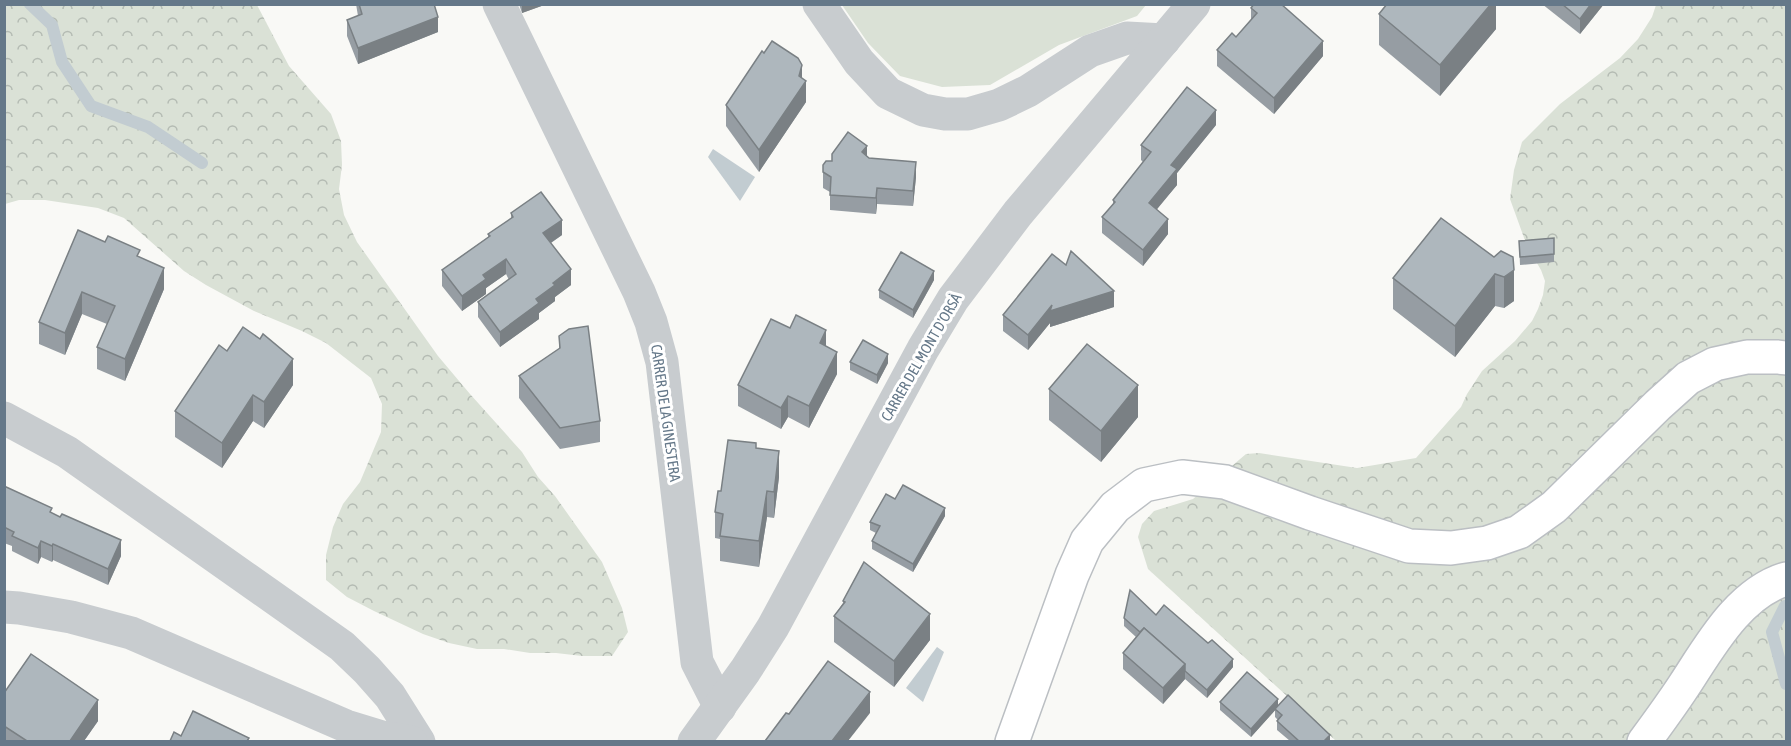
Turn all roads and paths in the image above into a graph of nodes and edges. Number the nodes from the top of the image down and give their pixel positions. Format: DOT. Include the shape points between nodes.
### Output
graph roads {
  1 [pos="499,4"];
  2 [pos="819,4"];
  3 [pos="1194,4"];
  4 [pos="1164,40"];
  5 [pos="1786,358"];
  6 [pos="4,418"];
  7 [pos="1786,579"];
  8 [pos="4,608"];
  9 [pos="720,707"];
  10 [pos="411,741"];
  11 [pos="419,741"];
  12 [pos="694,741"];
  13 [pos="1012,741"];
  14 [pos="1644,741"];
  1 -- 9 [label="street, CARRER DE LA GINESTERA" via="651,322 662,362 697,662"];
  2 -- 4 [label="street" via="859,62 888,93 923,110 945,114 968,114 999,105 1090,51 1127,38"];
  3 -- 4 [label="street, CARRER DEL MONT D'ORSÀ"];
  4 -- 9 [label="street, CARRER DEL MONT D'ORSÀ" via="1018,213 953,299 773,627"];
  5 -- 13 [label="main road" via="1747,357 1715,364 1688,378 1554,507 1519,532 1487,543 1451,548 1409,546 1225,482 1182,477 1144,485 1115,507 1087,541"];
  6 -- 11 [label="street" via="67,452 342,646 390,696"];
  7 -- 14 [label="main road" via="1748,600 1728,621"];
  8 -- 10 [label="street" via="71,617 131,633 346,726"];
  9 -- 12 [label="street, CARRER DEL MONT D'ORSÀ"];
}
